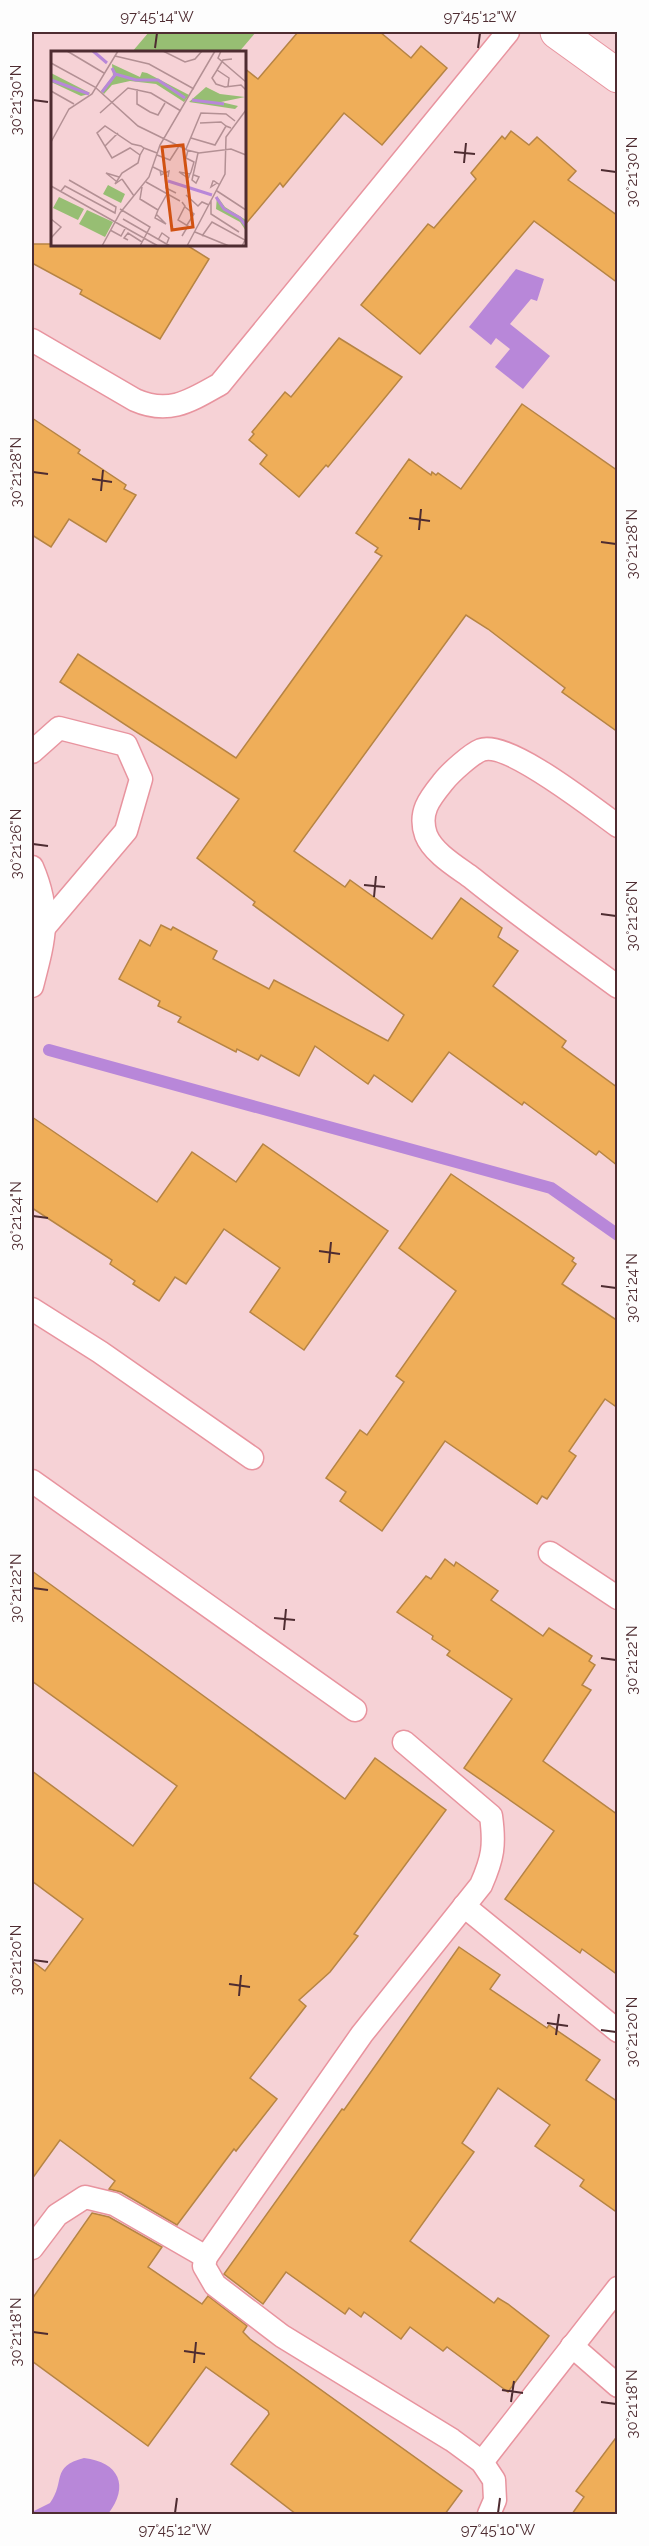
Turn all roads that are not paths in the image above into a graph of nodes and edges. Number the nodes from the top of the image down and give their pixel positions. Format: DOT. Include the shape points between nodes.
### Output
graph roads {
  1 [pos="508,32"];
  2 [pos="557,32"];
  3 [pos="618,76"];
  4 [pos="32,340"];
  5 [pos="32,752"];
  6 [pos="618,826"];
  7 [pos="32,867"];
  8 [pos="43,929"];
  9 [pos="32,986"];
  10 [pos="618,987"];
  11 [pos="32,1309"];
  12 [pos="252,1458"];
  13 [pos="32,1481"];
  14 [pos="550,1553"];
  15 [pos="618,1598"];
  16 [pos="355,1710"];
  17 [pos="404,1742"];
  18 [pos="464,1906"];
  19 [pos="618,2031"];
  20 [pos="32,2248"];
  21 [pos="206,2257"];
  22 [pos="616,2293"];
  23 [pos="572,2346"];
  24 [pos="618,2386"];
  25 [pos="482,2462"];
  26 [pos="489,2514"];
  1 -- 4 [label="lane" via="219,384 192,400 150,407"];
  2 -- 3 [label="street"];
  5 -- 8 [label="lane" via="59,728 126,745 141,779 126,831"];
  6 -- 10 [label="lane" via="536,768 496,749 481,750 448,775 426,803 424,821 426,836 438,851"];
  7 -- 8 [label="lane" via="42,891"];
  8 -- 9 [label="lane"];
  11 -- 12 [label="lane"];
  13 -- 16 [label="lane"];
  14 -- 15 [label="lane"];
  17 -- 18 [label="lane" via="491,1816 492,1862 481,1885"];
  18 -- 19 [label="lane"];
  18 -- 21 [label="lane" via="362,2034"];
  20 -- 21 [label="lane" via="57,2215 84,2197 114,2204"];
  21 -- 25 [label="lane" via="204,2266 215,2285 282,2336"];
  22 -- 23 [label="lane"];
  23 -- 24 [label="lane"];
  23 -- 25 [label="lane"];
  25 -- 26 [label="lane" via="494,2480 495,2500"];
}
